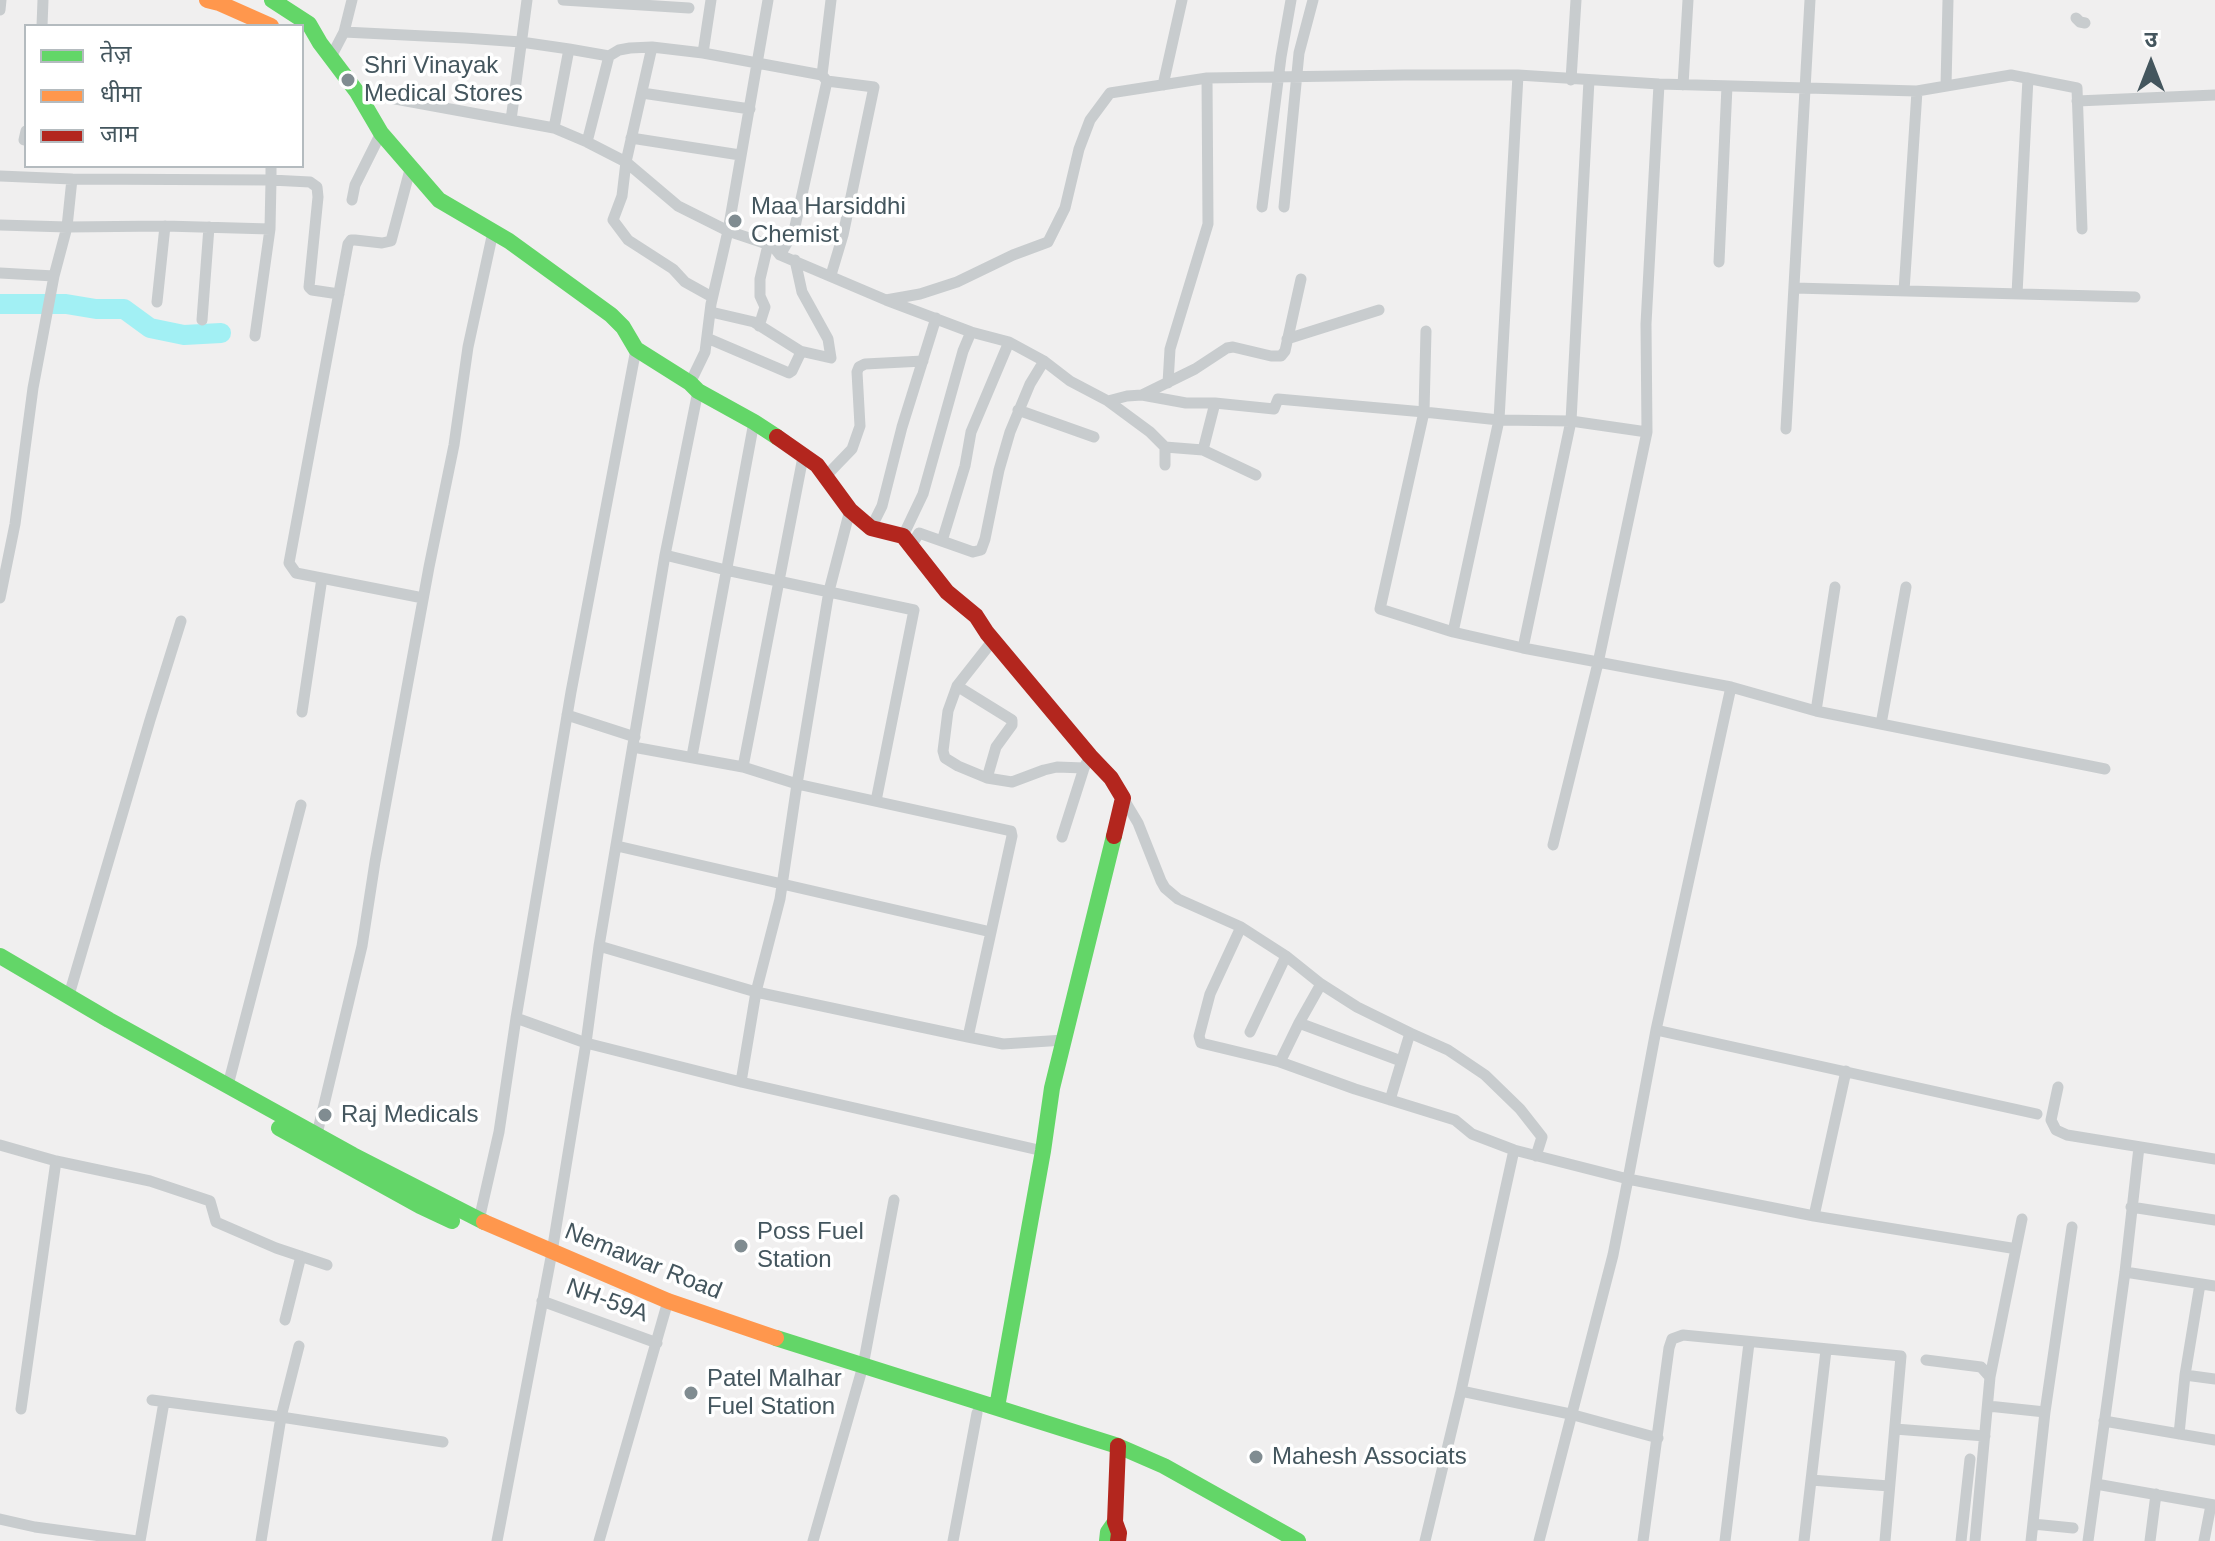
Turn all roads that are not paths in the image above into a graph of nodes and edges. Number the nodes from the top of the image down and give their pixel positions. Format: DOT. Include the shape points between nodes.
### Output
graph roads {
  1 [pos="1,0"];
  2 [pos="43,0"];
  3 [pos="207,0"];
  4 [pos="272,0"];
  5 [pos="352,0"];
  6 [pos="527,0"];
  7 [pos="563,0"];
  8 [pos="711,0"];
  9 [pos="768,0"];
  10 [pos="831,0"];
  11 [pos="1182,0"];
  12 [pos="1291,0"];
  13 [pos="1313,0"];
  14 [pos="1576,0"];
  15 [pos="1688,0"];
  16 [pos="1810,0"];
  17 [pos="1948,0"];
  18 [pos="689,8"];
  19 [pos="0,10"];
  20 [pos="42,24"];
  21 [pos="266,24"];
  22 [pos="344,32"];
  23 [pos="521,42"];
  24 [pos="320,43"];
  25 [pos="304,44"];
  26 [pos="652,47"];
  27 [pos="569,49"];
  28 [pos="703,53"];
  29 [pos="609,56"];
  30 [pos="331,57"];
  31 [pos="758,64"];
  32 [pos="1518,75"];
  33 [pos="1278,77"];
  34 [pos="1296,77"];
  35 [pos="824,78"];
  36 [pos="1207,78"];
  37 [pos="2028,78"];
  38 [pos="1571,80"];
  39 [pos="1589,80"];
  40 [pos="1659,84"];
  41 [pos="1163,85"];
  42 [pos="1683,85"];
  43 [pos="1727,86"];
  44 [pos="1946,86"];
  45 [pos="1805,89"];
  46 [pos="1917,91"];
  47 [pos="357,92"];
  48 [pos="642,93"];
  49 [pos="2215,95"];
  50 [pos="2077,101"];
  51 [pos="750,109"];
  52 [pos="511,120"];
  53 [pos="554,128"];
  54 [pos="381,133"];
  55 [pos="631,138"];
  56 [pos="587,142"];
  57 [pos="740,155"];
  58 [pos="626,162"];
  59 [pos="411,166"];
  60 [pos="271,168"];
  61 [pos="0,176"];
  62 [pos="72,179"];
  63 [pos="271,180"];
  64 [pos="352,200"];
  65 [pos="1262,207"];
  66 [pos="1284,207"];
  67 [pos="0,225"];
  68 [pos="165,226"];
  69 [pos="67,227"];
  70 [pos="209,227"];
  71 [pos="270,229"];
  72 [pos="2082,229"];
  73 [pos="728,231"];
  74 [pos="493,232"];
  75 [pos="768,245"];
  76 [pos="780,255"];
  77 [pos="795,260"];
  78 [pos="1719,262"];
  79 [pos="0,273"];
  80 [pos="831,275"];
  81 [pos="54,276"];
  82 [pos="1301,279"];
  83 [pos="1794,288"];
  84 [pos="1904,291"];
  85 [pos="339,294"];
  86 [pos="2017,294"];
  87 [pos="712,297"];
  88 [pos="2135,297"];
  89 [pos="886,300"];
  90 [pos="157,302"];
  91 [pos="1379,310"];
  92 [pos="711,312"];
  93 [pos="936,318"];
  94 [pos="202,320"];
  95 [pos="759,326"];
  96 [pos="1426,331"];
  97 [pos="971,332"];
  98 [pos="255,336"];
  99 [pos="707,338"];
  100 [pos="1287,339"];
  101 [pos="1009,342"];
  102 [pos="636,349"];
  103 [pos="801,352"];
  104 [pos="923,361"];
  105 [pos="1044,361"];
  106 [pos="1168,383"];
  107 [pos="694,387"];
  108 [pos="1142,395"];
  109 [pos="1108,401"];
  110 [pos="1215,403"];
  111 [pos="1018,410"];
  112 [pos="1424,412"];
  113 [pos="1499,420"];
  114 [pos="1571,421"];
  115 [pos="754,422"];
  116 [pos="1786,429"];
  117 [pos="1647,432"];
  118 [pos="1094,437"];
  119 [pos="1165,447"];
  120 [pos="1203,450"];
  121 [pos="803,457"];
  122 [pos="1165,465"];
  123 [pos="1256,475"];
  124 [pos="825,477"];
  125 [pos="850,510"];
  126 [pos="871,528"];
  127 [pos="907,541"];
  128 [pos="942,541"];
  129 [pos="4,552"];
  130 [pos="665,555"];
  131 [pos="726,570"];
  132 [pos="322,578"];
  133 [pos="780,581"];
  134 [pos="1835,587"];
  135 [pos="1906,587"];
  136 [pos="829,591"];
  137 [pos="0,598"];
  138 [pos="423,598"];
  139 [pos="181,621"];
  140 [pos="1453,632"];
  141 [pos="994,639"];
  142 [pos="1523,648"];
  143 [pos="1598,663"];
  144 [pos="957,686"];
  145 [pos="1731,687"];
  146 [pos="1816,711"];
  147 [pos="302,712"];
  148 [pos="567,715"];
  149 [pos="1881,724"];
  150 [pos="634,742"];
  151 [pos="692,756"];
  152 [pos="1087,762"];
  153 [pos="743,767"];
  154 [pos="2105,769"];
  155 [pos="987,778"];
  156 [pos="797,784"];
  157 [pos="1123,798"];
  158 [pos="876,801"];
  159 [pos="301,805"];
  160 [pos="1062,837"];
  161 [pos="1553,845"];
  162 [pos="617,846"];
  163 [pos="782,882"];
  164 [pos="1241,927"];
  165 [pos="991,932"];
  166 [pos="599,946"];
  167 [pos="1286,956"];
  168 [pos="2,963"];
  169 [pos="1321,984"];
  170 [pos="756,992"];
  171 [pos="69,995"];
  172 [pos="516,1018"];
  173 [pos="1299,1023"];
  174 [pos="1656,1030"];
  175 [pos="1250,1032"];
  176 [pos="1410,1033"];
  177 [pos="968,1037"];
  178 [pos="1064,1040"];
  179 [pos="586,1043"];
  180 [pos="1401,1061"];
  181 [pos="1280,1062"];
  182 [pos="1846,1071"];
  183 [pos="741,1082"];
  184 [pos="228,1085"];
  185 [pos="2058,1087"];
  186 [pos="1390,1100"];
  187 [pos="2037,1114"];
  188 [pos="317,1134"];
  189 [pos="0,1145"];
  190 [pos="2139,1147"];
  191 [pos="1514,1150"];
  192 [pos="1043,1151"];
  193 [pos="1536,1156"];
  194 [pos="346,1158"];
  195 [pos="2215,1159"];
  196 [pos="56,1161"];
  197 [pos="1628,1179"];
  198 [pos="894,1200"];
  199 [pos="2131,1207"];
  200 [pos="1814,1216"];
  201 [pos="2022,1219"];
  202 [pos="479,1220"];
  203 [pos="2215,1220"];
  204 [pos="2072,1227"];
  205 [pos="2011,1248"];
  206 [pos="301,1256"];
  207 [pos="550,1258"];
  208 [pos="327,1265"];
  209 [pos="2125,1272"];
  210 [pos="2200,1284"];
  211 [pos="2215,1286"];
  212 [pos="542,1301"];
  213 [pos="667,1307"];
  214 [pos="285,1320"];
  215 [pos="657,1343"];
  216 [pos="1749,1343"];
  217 [pos="299,1346"];
  218 [pos="1826,1350"];
  219 [pos="1926,1360"];
  220 [pos="862,1371"];
  221 [pos="2185,1375"];
  222 [pos="1990,1377"];
  223 [pos="2215,1379"];
  224 [pos="1461,1391"];
  225 [pos="1988,1406"];
  226 [pos="997,1407"];
  227 [pos="21,1409"];
  228 [pos="2045,1412"];
  229 [pos="977,1413"];
  230 [pos="1570,1414"];
  231 [pos="281,1417"];
  232 [pos="2104,1421"];
  233 [pos="1895,1429"];
  234 [pos="2179,1434"];
  235 [pos="1985,1436"];
  236 [pos="1658,1438"];
  237 [pos="2215,1440"];
  238 [pos="443,1442"];
  239 [pos="1118,1451"];
  240 [pos="1970,1459"];
  241 [pos="1811,1480"];
  242 [pos="2096,1484"];
  243 [pos="1889,1486"];
  244 [pos="2156,1494"];
  245 [pos="2213,1505"];
  246 [pos="0,1519"];
  247 [pos="1115,1522"];
  248 [pos="2033,1524"];
  249 [pos="2073,1528"];
  250 [pos="138,1541"];
  251 [pos="261,1541"];
  252 [pos="497,1541"];
  253 [pos="599,1541"];
  254 [pos="813,1541"];
  255 [pos="953,1541"];
  256 [pos="1107,1541"];
  257 [pos="1118,1541"];
  258 [pos="1277,1541"];
  259 [pos="1298,1541"];
  260 [pos="1425,1541"];
  261 [pos="1539,1541"];
  262 [pos="1643,1541"];
  263 [pos="1725,1541"];
  264 [pos="1804,1541"];
  265 [pos="1885,1541"];
  266 [pos="1961,1541"];
  267 [pos="1975,1541"];
  268 [pos="2031,1541"];
  269 [pos="2088,1541"];
  270 [pos="2150,1541"];
  271 [pos="2204,1541"];
  1 -- 19 [label="street"];
  2 -- 20 [label="street"];
  3 -- 21 [label="main road"];
  4 -- 24 [label="main road" via="309,24"];
  5 -- 22 [label="street"];
  6 -- 23 [label="street"];
  7 -- 18 [label="street"];
  8 -- 28 [label="street"];
  9 -- 31 [label="street"];
  10 -- 35 [label="street"];
  11 -- 41 [label="street"];
  12 -- 33 [label="street"];
  13 -- 34 [label="street"];
  14 -- 38 [label="street"];
  15 -- 42 [label="street"];
  16 -- 45 [label="street"];
  17 -- 44 [label="street"];
  22 -- 23 [label="street"];
  22 -- 30 [label="street"];
  23 -- 27 [label="street"];
  23 -- 52 [label="street"];
  24 -- 25 [label="main road"];
  24 -- 30 [label="main road"];
  26 -- 28 [label="street"];
  26 -- 29 [label="street"];
  26 -- 48 [label="street"];
  27 -- 29 [label="street"];
  27 -- 53 [label="street"];
  28 -- 31 [label="street"];
  29 -- 56 [label="street"];
  30 -- 47 [label="main road"];
  31 -- 35 [label="street"];
  31 -- 51 [label="street"];
  32 -- 34 [label="street"];
  32 -- 38 [label="street"];
  32 -- 113 [label="street"];
  33 -- 34 [label="street"];
  33 -- 36 [label="street"];
  33 -- 65 [label="street"];
  34 -- 66 [label="street"];
  35 -- 76 [label="street" via="794,231"];
  35 -- 80 [label="street" via="874,87"];
  36 -- 41 [label="street"];
  36 -- 106 [label="street" via="1208,224 1170,349"];
  37 -- 44 [label="street" via="2011,75"];
  37 -- 50 [label="street" via="2077,88"];
  37 -- 86 [label="street"];
  38 -- 39 [label="street"];
  39 -- 40 [label="street"];
  39 -- 114 [label="street"];
  40 -- 42 [label="street"];
  40 -- 117 [label="street" via="1646,324"];
  41 -- 89 [label="street" via="1110,93 1103,102 1090,120 1065,208 1048,242 957,282"];
  42 -- 43 [label="street"];
  43 -- 45 [label="street"];
  43 -- 78 [label="street"];
  44 -- 46 [label="street"];
  45 -- 46 [label="street"];
  45 -- 83 [label="street"];
  46 -- 84 [label="street"];
  47 -- 52 [label="street"];
  47 -- 54 [label="main road"];
  48 -- 51 [label="street"];
  48 -- 55 [label="street"];
  49 -- 50 [label="street"];
  50 -- 72 [label="street"];
  51 -- 57 [label="street"];
  52 -- 53 [label="street"];
  53 -- 56 [label="street"];
  54 -- 59 [label="main road"];
  54 -- 64 [label="street"];
  55 -- 57 [label="street"];
  55 -- 58 [label="street"];
  56 -- 58 [label="street"];
  57 -- 73 [label="street"];
  58 -- 73 [label="street" via="678,206"];
  58 -- 87 [label="street" via="613,220 628,240"];
  59 -- 74 [label="main road" via="439,200"];
  59 -- 85 [label="street" via="391,241 351,240"];
  60 -- 63 [label="street"];
  61 -- 62 [label="street"];
  62 -- 63 [label="street"];
  62 -- 69 [label="street"];
  63 -- 71 [label="street"];
  63 -- 85 [label="street" via="316,185 309,287"];
  67 -- 69 [label="street"];
  68 -- 69 [label="street"];
  68 -- 70 [label="street"];
  68 -- 90 [label="street"];
  69 -- 81 [label="street"];
  70 -- 71 [label="street"];
  70 -- 94 [label="street"];
  71 -- 98 [label="street"];
  73 -- 75 [label="street"];
  73 -- 87 [label="street"];
  74 -- 102 [label="main road" via="611,315"];
  74 -- 138 [label="street"];
  75 -- 76 [label="street"];
  75 -- 95 [label="street" via="760,279 765,307"];
  76 -- 77 [label="street"];
  77 -- 80 [label="street"];
  77 -- 103 [label="street" via="802,292 828,339 831,358"];
  79 -- 81 [label="street"];
  80 -- 89 [label="street"];
  81 -- 129 [label="street" via="15,524"];
  82 -- 100 [label="street"];
  83 -- 84 [label="street"];
  83 -- 116 [label="street"];
  84 -- 86 [label="street"];
  85 -- 132 [label="street" via="289,558 296,573"];
  86 -- 88 [label="street"];
  87 -- 92 [label="street"];
  89 -- 93 [label="street"];
  91 -- 100 [label="street"];
  92 -- 95 [label="street"];
  92 -- 99 [label="street"];
  93 -- 97 [label="street"];
  93 -- 104 [label="street"];
  95 -- 103 [label="street"];
  96 -- 112 [label="street"];
  97 -- 101 [label="street"];
  97 -- 127 [label="street"];
  99 -- 103 [label="street" via="789,373"];
  99 -- 107 [label="street"];
  100 -- 106 [label="street" via="1278,357 1227,348"];
  101 -- 105 [label="street"];
  101 -- 128 [label="street" via="971,432"];
  102 -- 107 [label="main road"];
  102 -- 148 [label="street"];
  104 -- 124 [label="street" via="859,367 860,426 852,449"];
  104 -- 126 [label="street"];
  105 -- 109 [label="street"];
  105 -- 111 [label="street"];
  106 -- 108 [label="street"];
  107 -- 115 [label="main road"];
  107 -- 130 [label="street"];
  108 -- 109 [label="street"];
  108 -- 110 [label="street"];
  109 -- 119 [label="street"];
  110 -- 112 [label="street" via="1274,409 1278,399"];
  110 -- 120 [label="street"];
  111 -- 118 [label="street"];
  111 -- 128 [label="street" via="981,550"];
  112 -- 113 [label="street"];
  112 -- 140 [label="street" via="1380,609"];
  113 -- 114 [label="street"];
  113 -- 140 [label="street"];
  114 -- 117 [label="street"];
  114 -- 142 [label="street"];
  115 -- 121 [label="main road"];
  115 -- 131 [label="street"];
  117 -- 143 [label="street"];
  119 -- 120 [label="street"];
  119 -- 122 [label="street"];
  120 -- 123 [label="street"];
  121 -- 124 [label="main road"];
  121 -- 133 [label="street"];
  124 -- 125 [label="main road"];
  125 -- 126 [label="main road"];
  125 -- 136 [label="street"];
  126 -- 127 [label="main road"];
  127 -- 128 [label="street" via="919,533"];
  127 -- 141 [label="main road"];
  129 -- 137 [label="street"];
  130 -- 131 [label="street"];
  130 -- 150 [label="street"];
  131 -- 133 [label="street"];
  131 -- 151 [label="street"];
  132 -- 138 [label="street"];
  132 -- 147 [label="street"];
  133 -- 136 [label="street"];
  133 -- 153 [label="street"];
  134 -- 146 [label="street"];
  135 -- 149 [label="street"];
  136 -- 156 [label="street"];
  136 -- 158 [label="street" via="914,610"];
  138 -- 188 [label="street" via="362,946"];
  139 -- 171 [label="street"];
  140 -- 142 [label="street"];
  141 -- 144 [label="street"];
  141 -- 152 [label="main road"];
  142 -- 143 [label="street"];
  143 -- 145 [label="street"];
  143 -- 161 [label="street"];
  144 -- 155 [label="street" via="948,711 944,755"];
  144 -- 155 [label="street" via="1012,720 996,747"];
  145 -- 146 [label="street"];
  145 -- 174 [label="street"];
  146 -- 149 [label="street"];
  148 -- 150 [label="street"];
  148 -- 172 [label="street"];
  149 -- 154 [label="street"];
  150 -- 151 [label="street"];
  150 -- 162 [label="street"];
  151 -- 153 [label="street"];
  152 -- 155 [label="street" via="1012,782"];
  152 -- 157 [label="main road" via="1111,778"];
  152 -- 160 [label="street"];
  153 -- 156 [label="street"];
  156 -- 158 [label="street"];
  156 -- 163 [label="street"];
  157 -- 164 [label="street" via="1165,888"];
  157 -- 178 [label="main road"];
  158 -- 165 [label="street" via="1011,831"];
  159 -- 184 [label="street"];
  162 -- 163 [label="street"];
  162 -- 166 [label="street"];
  163 -- 165 [label="street"];
  163 -- 170 [label="street"];
  164 -- 167 [label="street"];
  164 -- 181 [label="street" via="1210,994 1199,1040"];
  165 -- 177 [label="street"];
  166 -- 170 [label="street"];
  166 -- 179 [label="street"];
  167 -- 169 [label="street"];
  167 -- 175 [label="street"];
  168 -- 171 [label="main road, Nemawar Road"];
  168 -- 194 [label="main road, Nemawar Road"];
  169 -- 173 [label="street"];
  169 -- 176 [label="street"];
  170 -- 177 [label="street"];
  170 -- 183 [label="street"];
  171 -- 184 [label="main road, Nemawar Road"];
  172 -- 179 [label="street"];
  172 -- 202 [label="street"];
  173 -- 180 [label="street"];
  173 -- 181 [label="street"];
  174 -- 182 [label="street"];
  174 -- 197 [label="street"];
  176 -- 180 [label="street"];
  176 -- 193 [label="street" via="1485,1075 1520,1109 1542,1137"];
  177 -- 178 [label="street" via="1003,1044"];
  178 -- 192 [label="main road"];
  179 -- 183 [label="street"];
  179 -- 207 [label="street"];
  180 -- 186 [label="street"];
  181 -- 186 [label="street"];
  182 -- 187 [label="street"];
  182 -- 200 [label="street"];
  183 -- 192 [label="street"];
  184 -- 188 [label="main road, Nemawar Road"];
  185 -- 190 [label="street" via="2051,1120 2056,1130"];
  186 -- 191 [label="street" via="1455,1120 1472,1134"];
  188 -- 194 [label="main road, Nemawar Road"];
  189 -- 196 [label="street"];
  190 -- 195 [label="street"];
  190 -- 199 [label="street"];
  191 -- 193 [label="street"];
  191 -- 224 [label="street"];
  192 -- 226 [label="main road"];
  193 -- 197 [label="street"];
  194 -- 202 [label="main road, Nemawar Road"];
  194 -- 207 [label="main road, Nemawar Road" via="420,1206"];
  196 -- 206 [label="street" via="150,1181 210,1201 216,1222"];
  196 -- 227 [label="street"];
  197 -- 200 [label="street"];
  197 -- 230 [label="street"];
  198 -- 220 [label="street"];
  199 -- 203 [label="street"];
  199 -- 209 [label="street"];
  200 -- 205 [label="street"];
  201 -- 222 [label="street"];
  202 -- 207 [label="main road, Nemawar Road"];
  204 -- 228 [label="street"];
  206 -- 208 [label="street"];
  206 -- 214 [label="street"];
  207 -- 212 [label="street"];
  207 -- 213 [label="main road, Nemawar Road"];
  209 -- 210 [label="street"];
  209 -- 232 [label="street"];
  210 -- 211 [label="street"];
  210 -- 221 [label="street"];
  212 -- 215 [label="street, NH-59A"];
  212 -- 252 [label="street"];
  213 -- 215 [label="street"];
  213 -- 220 [label="main road, Nemawar Road" via="688,1321"];
  215 -- 253 [label="street"];
  216 -- 218 [label="street"];
  216 -- 236 [label="street" via="1683,1335 1672,1339"];
  216 -- 263 [label="street"];
  217 -- 231 [label="street"];
  218 -- 233 [label="street" via="1901,1356"];
  218 -- 241 [label="street"];
  219 -- 222 [label="street" via="1981,1367"];
  220 -- 226 [label="main road, Nemawar Road"];
  220 -- 229 [label="main road, Nemawar Road"];
  220 -- 254 [label="street"];
  221 -- 223 [label="street"];
  221 -- 234 [label="street"];
  222 -- 225 [label="street"];
  224 -- 230 [label="street"];
  224 -- 260 [label="street"];
  225 -- 228 [label="street"];
  225 -- 235 [label="street"];
  226 -- 239 [label="main road, Nemawar Road"];
  228 -- 248 [label="street"];
  229 -- 239 [label="main road, Nemawar Road"];
  229 -- 255 [label="street"];
  230 -- 236 [label="street"];
  230 -- 261 [label="street"];
  231 -- 238 [label="street"];
  231 -- 250 [label="street" via="158,1401"];
  231 -- 251 [label="street"];
  232 -- 234 [label="street"];
  232 -- 242 [label="street"];
  233 -- 235 [label="street"];
  233 -- 243 [label="street"];
  234 -- 237 [label="street"];
  235 -- 267 [label="street"];
  236 -- 262 [label="street"];
  239 -- 247 [label="main road"];
  239 -- 258 [label="main road, Nemawar Road"];
  239 -- 259 [label="main road, Nemawar Road" via="1164,1466"];
  240 -- 266 [label="street"];
  241 -- 243 [label="street"];
  241 -- 264 [label="street"];
  242 -- 244 [label="street"];
  242 -- 269 [label="street"];
  243 -- 265 [label="street"];
  244 -- 245 [label="street"];
  244 -- 270 [label="street"];
  245 -- 271 [label="street"];
  246 -- 250 [label="street"];
  247 -- 256 [label="main road"];
  247 -- 257 [label="main road"];
  248 -- 249 [label="street"];
  248 -- 268 [label="street"];
}
